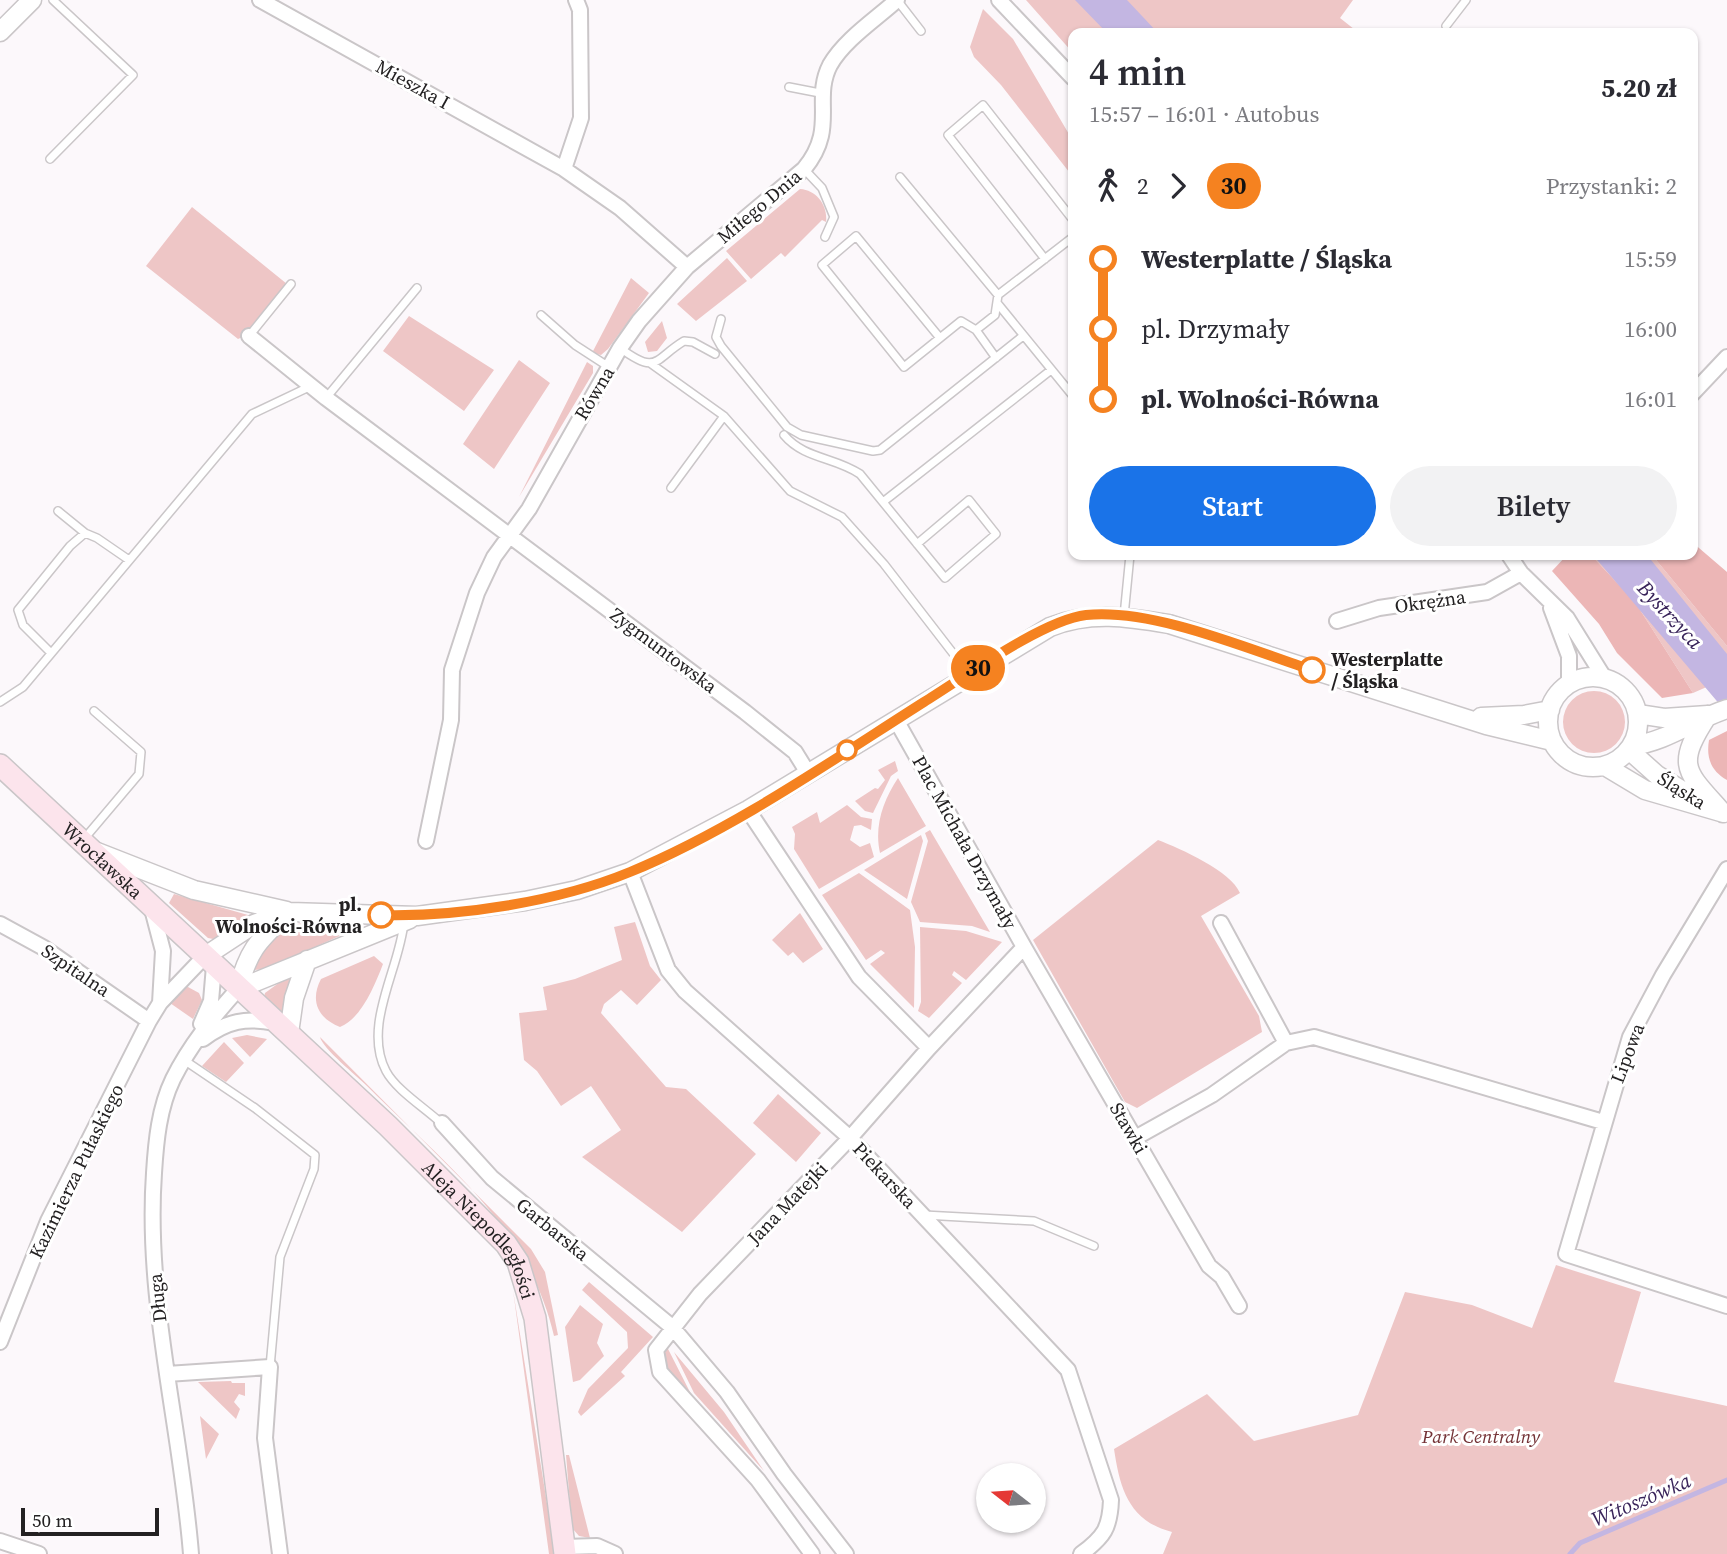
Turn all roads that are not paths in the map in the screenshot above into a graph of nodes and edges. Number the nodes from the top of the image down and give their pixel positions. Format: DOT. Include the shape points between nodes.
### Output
graph roads {
  1 [pos="32,0"];
  2 [pos="54,0"];
  3 [pos="260,0"];
  4 [pos="576,0"];
  5 [pos="897,0"];
  6 [pos="999,0"];
  7 [pos="1466,0"];
  8 [pos="1446,26"];
  9 [pos="921,31"];
  10 [pos="0,32"];
  11 [pos="1068,73"];
  12 [pos="789,87"];
  13 [pos="825,94"];
  14 [pos="50,159"];
  15 [pos="564,169"];
  16 [pos="804,169"];
  17 [pos="900,177"];
  18 [pos="1068,214"];
  19 [pos="825,237"];
  20 [pos="1068,241"];
  21 [pos="1045,259"];
  22 [pos="687,267"];
  23 [pos="290,284"];
  24 [pos="417,288"];
  25 [pos="998,295"];
  26 [pos="998,304"];
  27 [pos="541,315"];
  28 [pos="721,319"];
  29 [pos="976,330"];
  30 [pos="249,336"];
  31 [pos="1023,336"];
  32 [pos="940,338"];
  33 [pos="620,348"];
  34 [pos="715,354"];
  35 [pos="1727,357"];
  36 [pos="996,358"];
  37 [pos="650,363"];
  38 [pos="609,367"];
  39 [pos="1051,370"];
  40 [pos="312,386"];
  41 [pos="1698,388"];
  42 [pos="1068,390"];
  43 [pos="326,398"];
  44 [pos="724,416"];
  45 [pos="784,435"];
  46 [pos="671,488"];
  47 [pos="883,502"];
  48 [pos="58,512"];
  49 [pos="85,533"];
  50 [pos="512,535"];
  51 [pos="917,544"];
  52 [pos="1130,560"];
  53 [pos="1512,560"];
  54 [pos="129,561"];
  55 [pos="1521,573"];
  56 [pos="1547,601"];
  57 [pos="1124,617"];
  58 [pos="1337,621"];
  59 [pos="51,653"];
  60 [pos="969,674"];
  61 [pos="1605,679"];
  62 [pos="1569,685"];
  63 [pos="0,702"];
  64 [pos="1727,709"];
  65 [pos="1550,710"];
  66 [pos="94,711"];
  67 [pos="1637,714"];
  68 [pos="1707,715"];
  69 [pos="1468,718"];
  70 [pos="896,720"];
  71 [pos="1552,741"];
  72 [pos="1630,748"];
  73 [pos="0,765"];
  74 [pos="1605,766"];
  75 [pos="808,773"];
  76 [pos="748,810"];
  77 [pos="1721,812"];
  78 [pos="426,841"];
  79 [pos="86,846"];
  80 [pos="1727,869"];
  81 [pos="630,872"];
  82 [pos="152,909"];
  83 [pos="290,912"];
  84 [pos="411,919"];
  85 [pos="1221,923"];
  86 [pos="0,924"];
  87 [pos="1024,947"];
  88 [pos="307,960"];
  89 [pos="209,962"];
  90 [pos="239,989"];
  91 [pos="160,1003"];
  92 [pos="149,1021"];
  93 [pos="283,1028"];
  94 [pos="1286,1043"];
  95 [pos="929,1048"];
  96 [pos="187,1054"];
  97 [pos="1603,1122"];
  98 [pos="442,1123"];
  99 [pos="850,1138"];
  100 [pos="1135,1138"];
  101 [pos="922,1215"];
  102 [pos="1094,1245"];
  103 [pos="1239,1306"];
  104 [pos="1727,1306"];
  105 [pos="672,1326"];
  106 [pos="0,1342"];
  107 [pos="270,1367"];
  108 [pos="167,1374"];
  109 [pos="0,1541"];
  110 [pos="564,1551"];
  111 [pos="39,1554"];
  112 [pos="191,1554"];
  113 [pos="280,1554"];
  114 [pos="615,1554"];
  115 [pos="812,1554"];
  116 [pos="846,1554"];
  117 [pos="1082,1554"];
  1 -- 10 [label="street"];
  2 -- 14 [label="lane" via="133,75"];
  3 -- 15 [label="street, Mieszka I"];
  4 -- 15 [label="street" via="580,10 581,118"];
  5 -- 9 [label="lane"];
  5 -- 13 [label="street, Miłego Dnia" via="838,53 830,66"];
  6 -- 11 [label="street"];
  7 -- 8 [label="lane"];
  12 -- 13 [label="lane"];
  13 -- 16 [label="street, Miłego Dnia" via="823,135"];
  15 -- 22 [label="street" via="620,208"];
  16 -- 19 [label="lane" via="822,188 834,217"];
  16 -- 22 [label="street, Miłego Dnia"];
  17 -- 25 [label="lane"];
  18 -- 21 [label="lane" via="983,106 948,135"];
  20 -- 21 [label="lane"];
  21 -- 25 [label="lane"];
  22 -- 33 [label="street, Równa"];
  23 -- 30 [label="lane"];
  24 -- 43 [label="lane"];
  25 -- 26 [label="lane"];
  26 -- 29 [label="lane" via="995,315"];
  26 -- 31 [label="lane"];
  27 -- 38 [label="lane"];
  28 -- 36 [label="lane" via="716,329 721,346 787,427 801,435 873,451"];
  29 -- 32 [label="lane" via="961,321"];
  29 -- 36 [label="lane"];
  30 -- 40 [label="street, Zygmuntowska"];
  31 -- 36 [label="lane"];
  31 -- 39 [label="lane"];
  32 -- 32 [label="lane" via="904,367 822,265 856,236"];
  33 -- 37 [label="lane" via="637,361"];
  33 -- 38 [label="street, Równa"];
  34 -- 37 [label="lane" via="684,341 665,359"];
  35 -- 41 [label="street"];
  37 -- 44 [label="lane"];
  38 -- 50 [label="street, Równa"];
  39 -- 42 [label="lane"];
  39 -- 47 [label="lane"];
  40 -- 43 [label="street, Zygmuntowska"];
  40 -- 54 [label="lane" via="253,414"];
  43 -- 50 [label="street, Zygmuntowska"];
  44 -- 46 [label="lane"];
  44 -- 60 [label="lane" via="790,491 842,517"];
  45 -- 47 [label="lane" via="794,447 860,474"];
  47 -- 51 [label="lane"];
  48 -- 49 [label="lane"];
  49 -- 54 [label="lane"];
  49 -- 59 [label="lane" via="18,610 23,625"];
  50 -- 75 [label="street, Zygmuntowska" via="795,751"];
  50 -- 78 [label="street, Równa" via="494,557 477,593 452,670 451,720"];
  51 -- 51 [label="lane" via="969,500 996,534 945,578"];
  52 -- 57 [label="lane"];
  53 -- 55 [label="street"];
  54 -- 59 [label="lane"];
  55 -- 56 [label="street"];
  55 -- 58 [label="street, Okrężna" via="1487,592 1379,608"];
  56 -- 61 [label="street" via="1576,630"];
  56 -- 62 [label="street" via="1569,656"];
  57 -- 60 [label="street" via="1068,619"];
  57 -- 69 [label="street" via="1169,624"];
  59 -- 63 [label="lane" via="23,687"];
  60 -- 70 [label="street"];
  61 -- 62 [label="street" via="1586,678"];
  61 -- 67 [label="street" via="1626,692"];
  62 -- 65 [label="street" via="1560,691"];
  64 -- 68 [label="street"];
  65 -- 69 [label="street"];
  65 -- 71 [label="street"];
  66 -- 79 [label="lane" via="141,752 139,774"];
  67 -- 68 [label="street" via="1664,718"];
  67 -- 72 [label="street" via="1638,730"];
  68 -- 72 [label="street" via="1664,739"];
  68 -- 77 [label="street" via="1693,738 1687,762 1693,779"];
  69 -- 71 [label="street"];
  70 -- 75 [label="street"];
  70 -- 87 [label="street, Plac Michała Drzymały"];
  71 -- 74 [label="street" via="1574,763"];
  72 -- 74 [label="street"];
  72 -- 77 [label="street, Śląska" via="1657,775"];
  73 -- 79 [label="main road, Wrocławska"];
  74 -- 77 [label="street, Śląska" via="1645,790"];
  75 -- 76 [label="street"];
  76 -- 81 [label="street"];
  76 -- 95 [label="street" via="859,977"];
  79 -- 82 [label="main road, Wrocławska"];
  79 -- 83 [label="street" via="194,890"];
  80 -- 97 [label="street, Lipowa" via="1630,1038"];
  81 -- 84 [label="street" via="577,890"];
  81 -- 99 [label="street, Piekarska" via="668,970 685,991"];
  82 -- 89 [label="main road, Wrocławska"];
  82 -- 91 [label="street, Kazimierza Pułaskiego" via="163,951"];
  83 -- 84 [label="street"];
  83 -- 89 [label="street" via="254,924"];
  83 -- 90 [label="street" via="257,941 245,963"];
  84 -- 88 [label="street"];
  84 -- 98 [label="lane" via="379,1021 380,1053 387,1073"];
  85 -- 94 [label="street"];
  86 -- 92 [label="street, Szpitalna" via="44,948"];
  87 -- 95 [label="street, Plac Michała Drzymały"];
  87 -- 100 [label="street, Stawki"];
  88 -- 90 [label="street"];
  88 -- 93 [label="street"];
  89 -- 90 [label="main road, Aleja Niepodległości"];
  89 -- 91 [label="street, Kazimierza Pułaskiego"];
  89 -- 96 [label="street, Długa" via="211,1001"];
  90 -- 93 [label="main road, Aleja Niepodległości"];
  90 -- 96 [label="street, Długa"];
  91 -- 92 [label="street, Kazimierza Pułaskiego"];
  92 -- 106 [label="street, Kazimierza Pułaskiego" via="48,1221"];
  93 -- 96 [label="street, Długa" via="246,1018 231,1022"];
  93 -- 110 [label="main road, Aleja Niepodległości" via="388,1126 506,1244 518,1262 535,1318"];
  94 -- 97 [label="street" via="1314,1037"];
  94 -- 100 [label="street" via="1212,1095"];
  95 -- 99 [label="street, Jana Matejki"];
  96 -- 107 [label="lane" via="314,1155 314,1169 280,1257"];
  96 -- 108 [label="street, Długa" via="162,1114 151,1215 156,1300"];
  97 -- 104 [label="street, Lipowa" via="1566,1254"];
  98 -- 105 [label="street, Garbarska" via="492,1178"];
  99 -- 101 [label="street, Piekarska"];
  99 -- 105 [label="street, Jana Matejki"];
  100 -- 103 [label="street, Stawki" via="1209,1266 1222,1277"];
  101 -- 102 [label="lane" via="1034,1222"];
  101 -- 117 [label="street, Piekarska" via="1068,1370 1111,1500 1110,1519 1101,1539"];
  105 -- 115 [label="street" via="656,1350 660,1372 758,1480"];
  105 -- 116 [label="street, Garbarska" via="727,1392"];
  107 -- 108 [label="street"];
  107 -- 113 [label="street" via="265,1438"];
  108 -- 112 [label="street, Długa"];
  109 -- 111 [label="street"];
  110 -- 114 [label="street" via="597,1545"];
}
